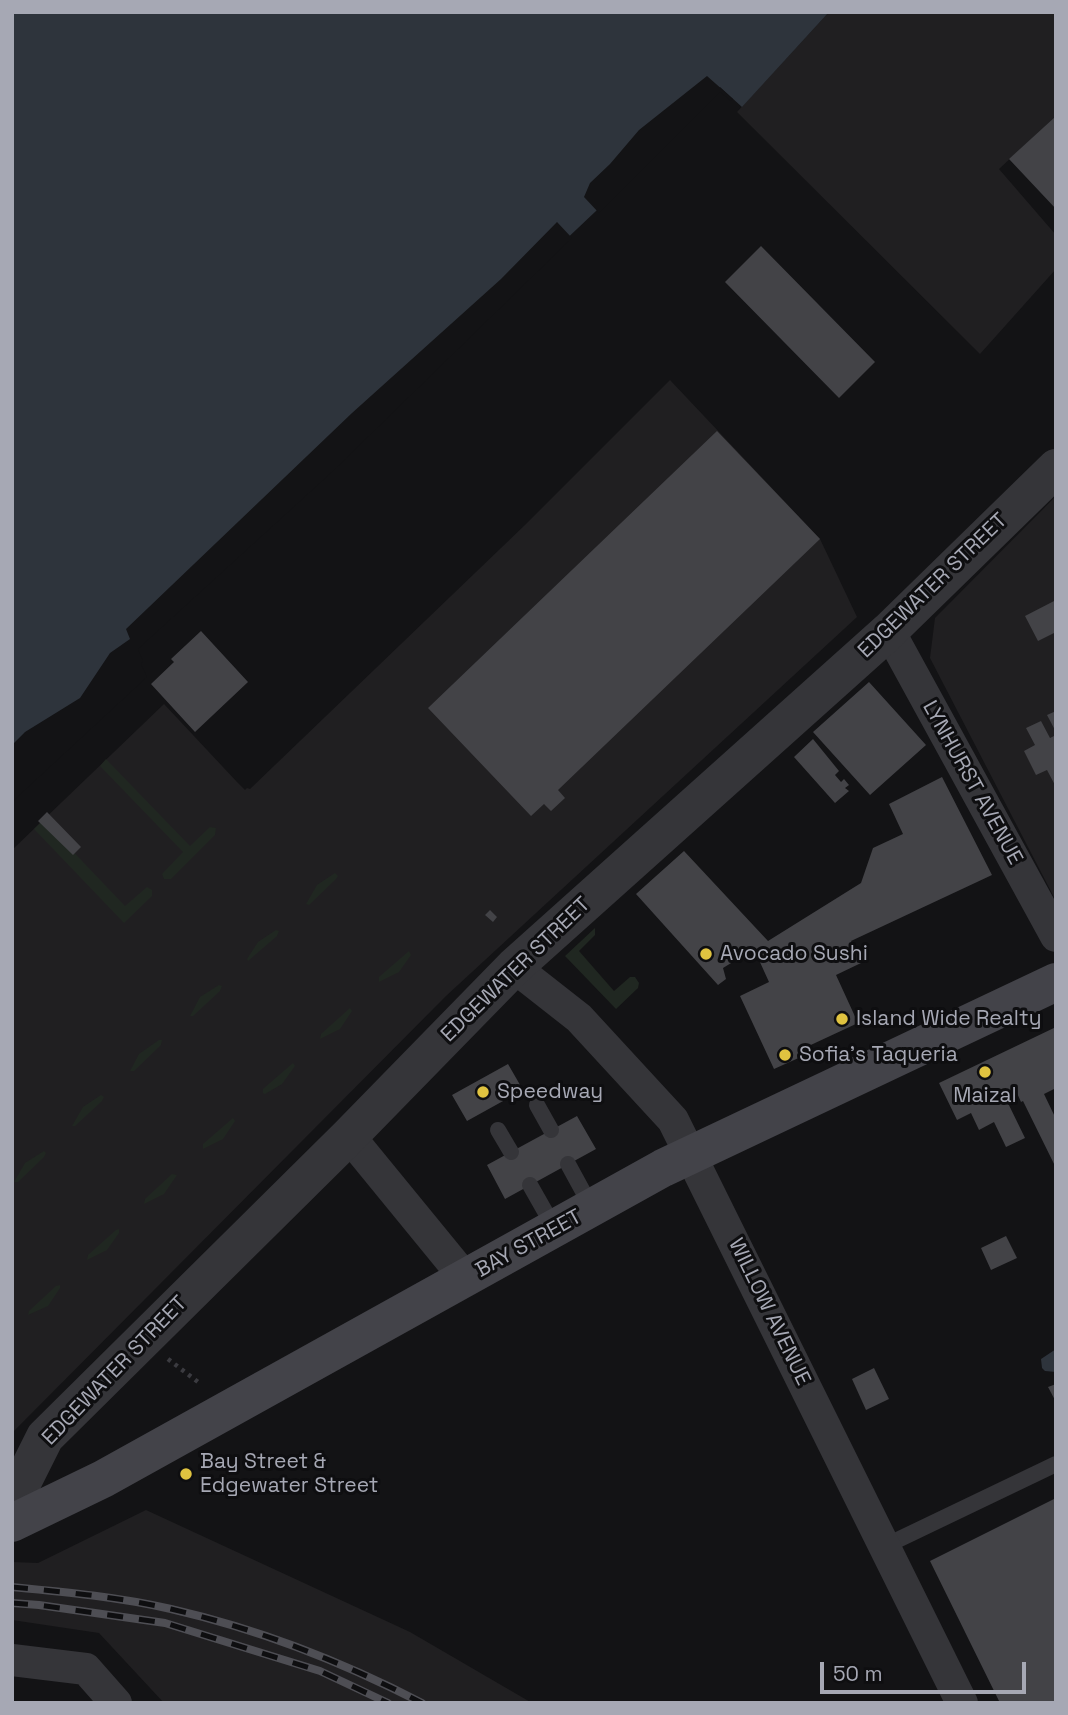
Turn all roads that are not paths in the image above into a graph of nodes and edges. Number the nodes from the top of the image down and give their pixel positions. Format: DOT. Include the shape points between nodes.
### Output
graph roads {
  1 [pos="1056,468"];
  2 [pos="889,631"];
  3 [pos="1056,936"];
  4 [pos="514,967"];
  5 [pos="1056,982"];
  6 [pos="537,1105"];
  7 [pos="498,1130"];
  8 [pos="551,1130"];
  9 [pos="349,1136"];
  10 [pos="511,1152"];
  11 [pos="692,1155"];
  12 [pos="568,1164"];
  13 [pos="530,1185"];
  14 [pos="592,1208"];
  15 [pos="555,1229"];
  16 [pos="466,1279"];
  17 [pos="1056,1464"];
  18 [pos="12,1503"];
  19 [pos="12,1523"];
  20 [pos="884,1546"];
  21 [pos="12,1660"];
  22 [pos="116,1703"];
  23 [pos="962,1703"];
  1 -- 2 [label="street, EDGEWATER STREET"];
  2 -- 3 [label="street, LYNHURST AVENUE"];
  2 -- 4 [label="street, EDGEWATER STREET"];
  4 -- 9 [label="street, EDGEWATER STREET"];
  4 -- 11 [label="street, WILLOW AVENUE" via="579,1018 673,1120"];
  5 -- 11 [label="main road, BAY STREET"];
  6 -- 8 [label="lane"];
  7 -- 10 [label="lane"];
  9 -- 16 [label="street"];
  9 -- 18 [label="street, EDGEWATER STREET" via="45,1437"];
  11 -- 14 [label="main road, BAY STREET"];
  11 -- 20 [label="street, WILLOW AVENUE"];
  12 -- 14 [label="lane"];
  13 -- 15 [label="lane"];
  14 -- 15 [label="main road, BAY STREET"];
  15 -- 16 [label="main road, BAY STREET"];
  16 -- 19 [label="main road, BAY STREET" via="103,1479"];
  17 -- 20 [label="lane"];
  20 -- 23 [label="street, WILLOW AVENUE"];
  21 -- 22 [label="street" via="86,1668"];
}
